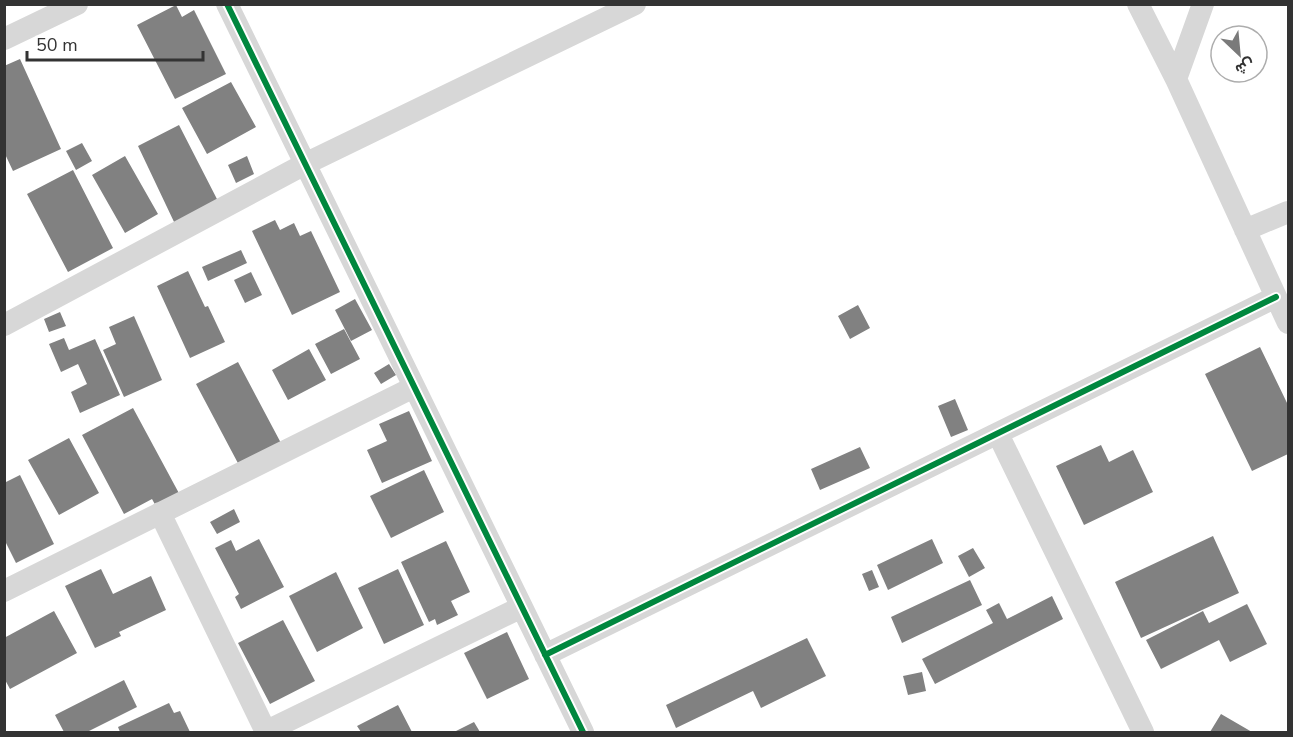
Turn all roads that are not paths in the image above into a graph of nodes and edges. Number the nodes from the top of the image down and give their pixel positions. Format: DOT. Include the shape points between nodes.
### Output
graph roads {
  1 [pos="77,4"];
  2 [pos="227,4"];
  3 [pos="635,4"];
  4 [pos="1138,4"];
  5 [pos="1203,4"];
  6 [pos="7,30"];
  7 [pos="1176,79"];
  8 [pos="305,164"];
  9 [pos="1288,212"];
  10 [pos="1245,230"];
  11 [pos="1276,297"];
  12 [pos="1288,323"];
  13 [pos="4,324"];
  14 [pos="414,387"];
  15 [pos="998,434"];
  16 [pos="160,513"];
  17 [pos="4,591"];
  18 [pos="522,607"];
  19 [pos="545,655"];
  20 [pos="265,732"];
  21 [pos="583,732"];
  22 [pos="1143,732"];
  1 -- 6 [label="street"];
  2 -- 8 [label="street"];
  3 -- 8 [label="street"];
  4 -- 7 [label="street"];
  5 -- 7 [label="street"];
  7 -- 10 [label="street"];
  8 -- 13 [label="street"];
  8 -- 14 [label="street"];
  9 -- 10 [label="street"];
  10 -- 11 [label="street"];
  11 -- 12 [label="street"];
  11 -- 15 [label="street"];
  14 -- 16 [label="street"];
  14 -- 18 [label="street"];
  15 -- 19 [label="street"];
  15 -- 22 [label="street"];
  16 -- 17 [label="street"];
  16 -- 20 [label="street"];
  18 -- 19 [label="street"];
  18 -- 20 [label="street"];
  19 -- 21 [label="street"];
}
